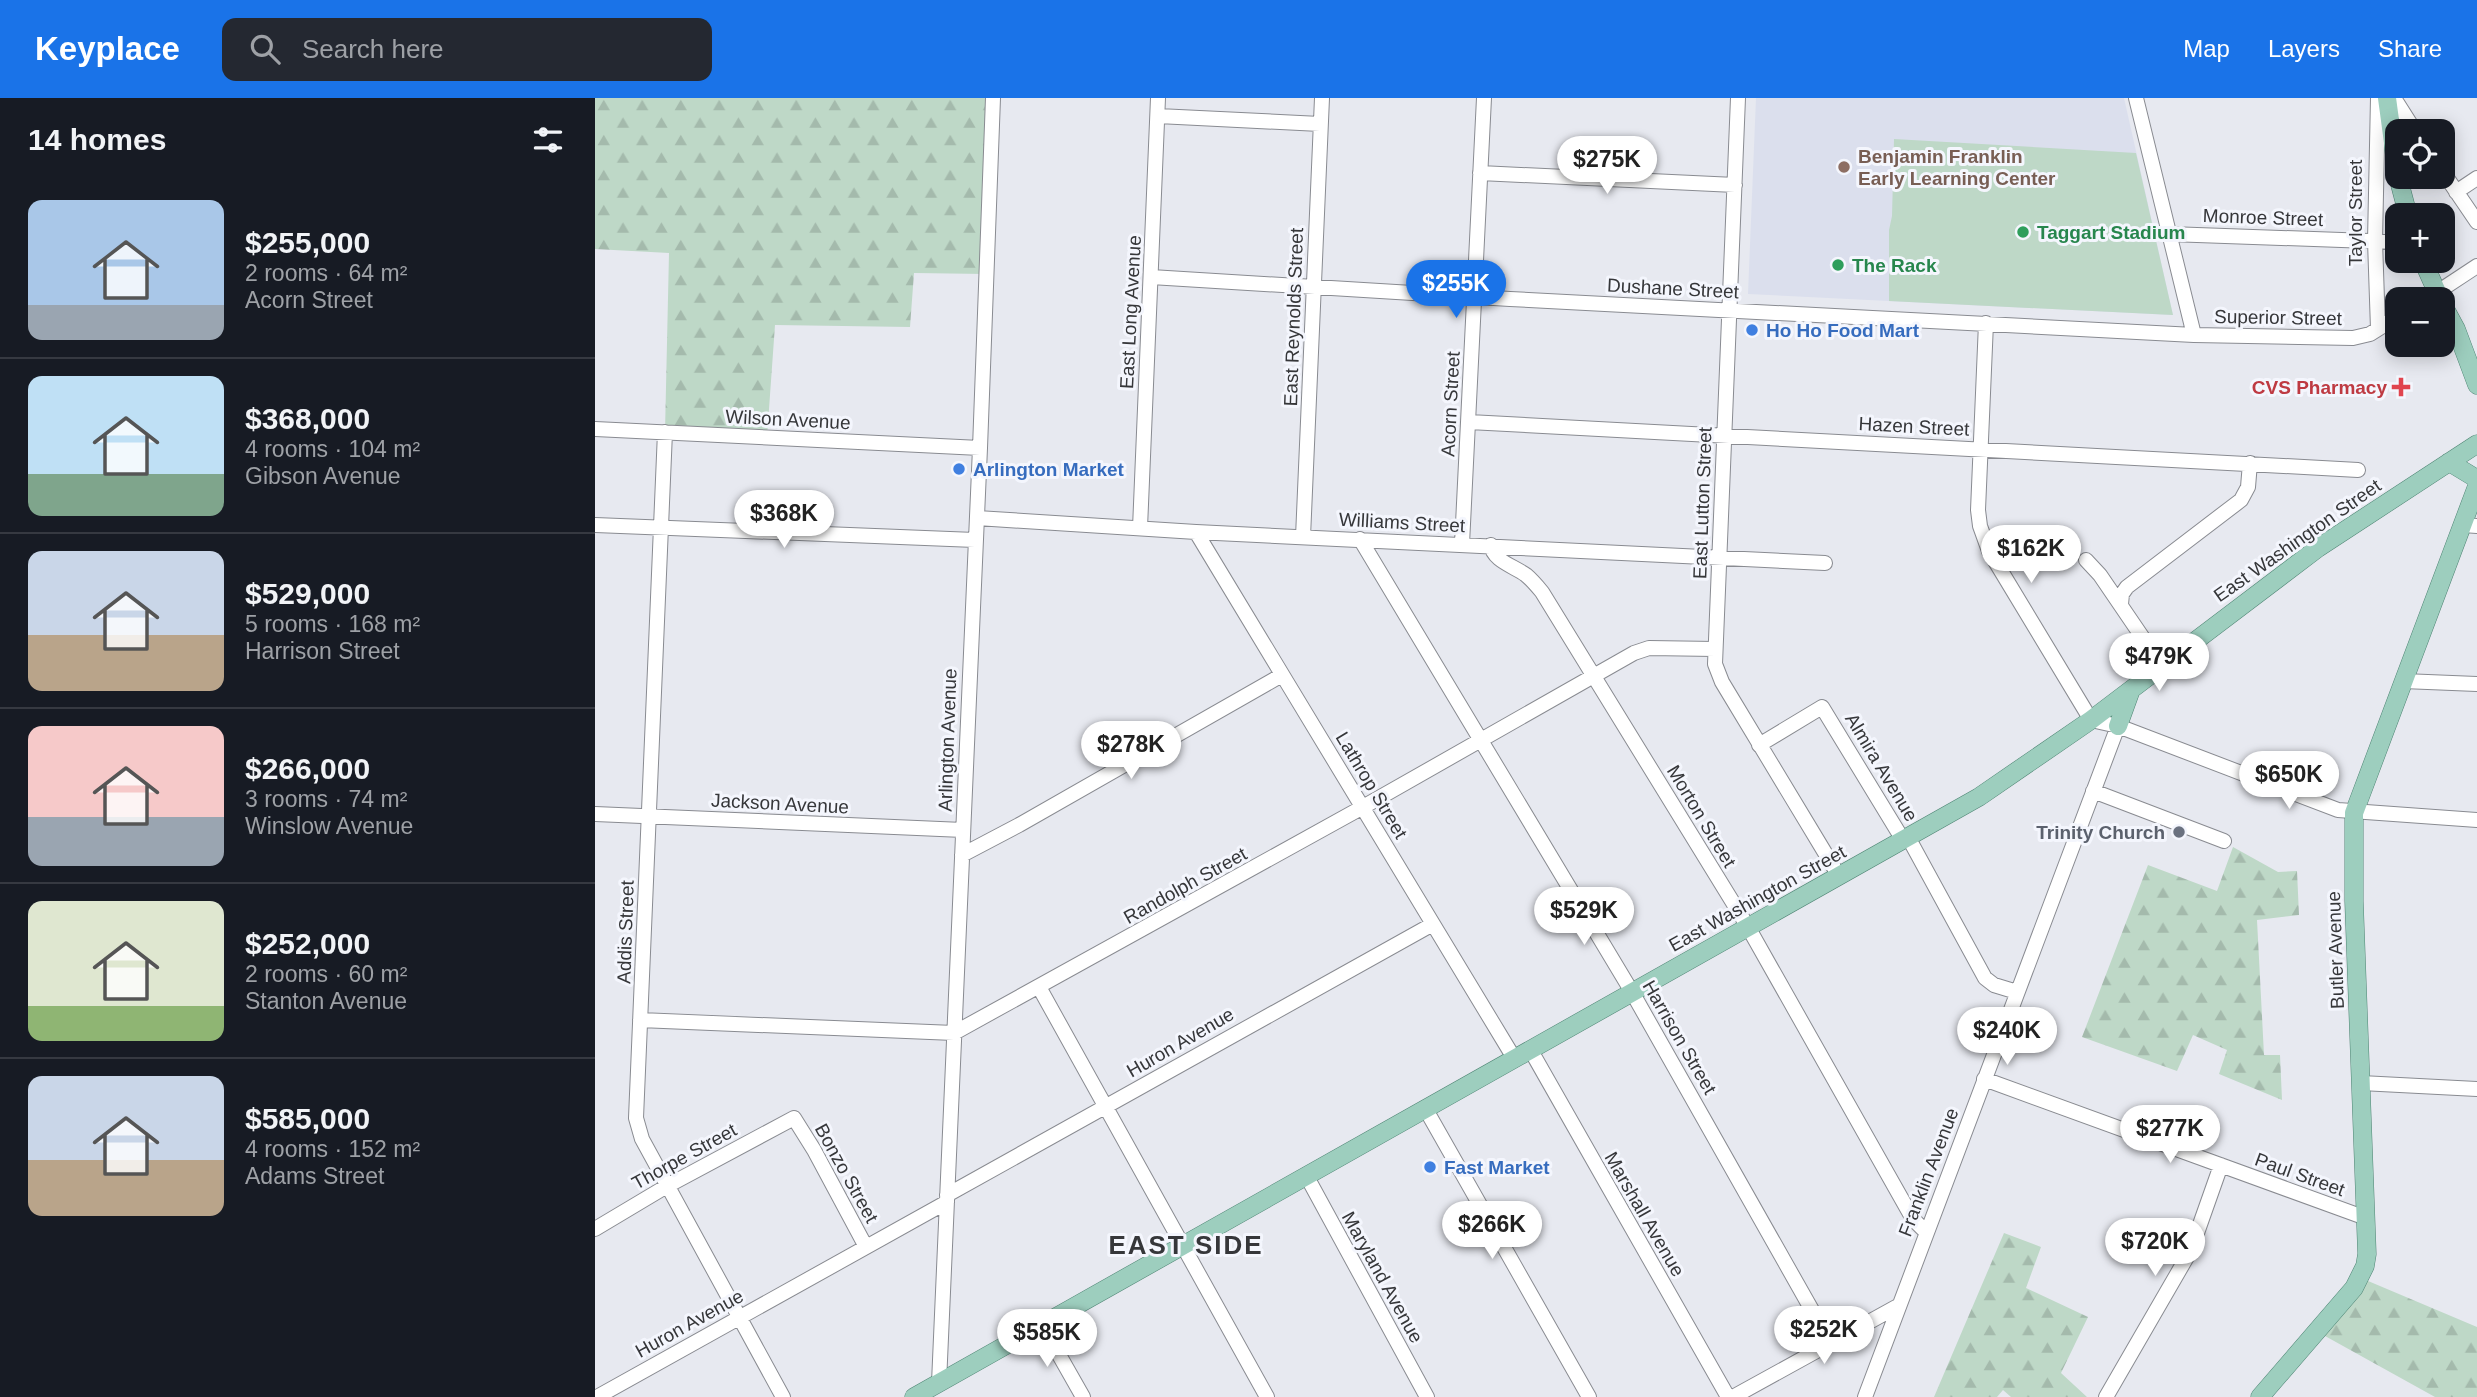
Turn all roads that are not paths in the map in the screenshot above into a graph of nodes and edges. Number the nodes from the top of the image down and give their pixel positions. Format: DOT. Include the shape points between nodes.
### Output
graph roads {
  1 [pos="993,98"];
  2 [pos="1158,98"];
  3 [pos="1322,98"];
  4 [pos="1484,98"];
  5 [pos="1738,98"];
  6 [pos="2136,98"];
  7 [pos="2378,98"];
  8 [pos="2387,98"];
  9 [pos="2394,98"];
  10 [pos="1158,116"];
  11 [pos="2390,119"];
  12 [pos="2407,119"];
  13 [pos="1320,124"];
  14 [pos="1480,173"];
  15 [pos="2477,178"];
  16 [pos="1735,185"];
  17 [pos="2454,189"];
  18 [pos="2456,192"];
  19 [pos="2477,222"];
  20 [pos="2169,234"];
  21 [pos="2375,241"];
  22 [pos="2385,241"];
  23 [pos="2477,266"];
  24 [pos="1151,277"];
  25 [pos="1314,287"];
  26 [pos="2452,287"];
  27 [pos="1475,296"];
  28 [pos="1729,311"];
  29 [pos="1986,323"];
  30 [pos="2385,325"];
  31 [pos="2378,329"];
  32 [pos="2455,330"];
  33 [pos="2194,335"];
  34 [pos="2473,361"];
  35 [pos="2477,385"];
  36 [pos="1469,422"];
  37 [pos="595,429"];
  38 [pos="665,432"];
  39 [pos="1724,436"];
  40 [pos="2477,444"];
  41 [pos="980,448"];
  42 [pos="1980,448"];
  43 [pos="2449,462"];
  44 [pos="2250,463"];
  45 [pos="2358,470"];
  46 [pos="2477,479"];
  47 [pos="2477,486"];
  48 [pos="977,518"];
  49 [pos="595,525"];
  50 [pos="2470,525"];
  51 [pos="662,528"];
  52 [pos="1140,528"];
  53 [pos="1196,532"];
  54 [pos="1303,537"];
  55 [pos="1360,539"];
  56 [pos="975,540"];
  57 [pos="1462,544"];
  58 [pos="1491,545"];
  59 [pos="1718,557"];
  60 [pos="2086,559"];
  61 [pos="1825,563"];
  62 [pos="2121,604"];
  63 [pos="1715,649"];
  64 [pos="2162,666"];
  65 [pos="1282,675"];
  66 [pos="1595,676"];
  67 [pos="2403,681"];
  68 [pos="2477,684"];
  69 [pos="2132,689"];
  70 [pos="2091,720"];
  71 [pos="2118,726"];
  72 [pos="1480,742"];
  73 [pos="1759,745"];
  74 [pos="2093,791"];
  75 [pos="1363,807"];
  76 [pos="2354,813"];
  77 [pos="595,814"];
  78 [pos="649,816"];
  79 [pos="2477,820"];
  80 [pos="963,830"];
  81 [pos="1905,838"];
  82 [pos="2224,841"];
  83 [pos="962,855"];
  84 [pos="1839,876"];
  85 [pos="1433,924"];
  86 [pos="1748,927"];
  87 [pos="1039,987"];
  88 [pos="1632,992"];
  89 [pos="2017,992"];
  90 [pos="641,1020"];
  91 [pos="954,1033"];
  92 [pos="1522,1054"];
  93 [pos="1984,1079"];
  94 [pos="2361,1083"];
  95 [pos="2477,1089"];
  96 [pos="1106,1107"];
  97 [pos="1425,1108"];
  98 [pos="794,1118"];
  99 [pos="2221,1165"];
  100 [pos="1306,1175"];
  101 [pos="667,1186"];
  102 [pos="947,1198"];
  103 [pos="2366,1218"];
  104 [pos="595,1229"];
  105 [pos="1926,1232"];
  106 [pos="1182,1245"];
  107 [pos="866,1247"];
  108 [pos="1898,1306"];
  109 [pos="739,1317"];
  110 [pos="1041,1324"];
  111 [pos="1830,1342"];
  112 [pos="939,1383"];
  113 [pos="599,1393"];
  114 [pos="2263,1395"];
  115 [pos="919,1396"];
  116 [pos="783,1397"];
  117 [pos="1083,1397"];
  118 [pos="1267,1397"];
  119 [pos="1427,1397"];
  120 [pos="1589,1397"];
  121 [pos="1731,1397"];
  122 [pos="1865,1397"];
  123 [pos="2106,1397"];
  1 -- 41 [label="street, Arlington Avenue"];
  2 -- 10 [label="street, East Long Avenue"];
  3 -- 13 [label="street, East Reynolds Street"];
  4 -- 14 [label="street, Acorn Street"];
  5 -- 16 [label="street, East Lutton Street"];
  6 -- 20 [label="street"];
  7 -- 21 [label="street, Taylor Street"];
  8 -- 11 [label="main road, Taylor Street"];
  9 -- 12 [label="street"];
  10 -- 13 [label="street"];
  10 -- 24 [label="street, East Long Avenue"];
  13 -- 25 [label="street, East Reynolds Street"];
  14 -- 16 [label="street"];
  14 -- 27 [label="street, Acorn Street"];
  15 -- 18 [label="street"];
  16 -- 28 [label="street, East Lutton Street"];
  17 -- 18 [label="street"];
  18 -- 19 [label="street"];
  20 -- 21 [label="street, Monroe Street"];
  20 -- 33 [label="street"];
  21 -- 22 [label="street, Monroe Street"];
  21 -- 31 [label="street, Taylor Street"];
  23 -- 26 [label="street"];
  24 -- 25 [label="street, Dushane Street"];
  24 -- 52 [label="street, East Long Avenue"];
  25 -- 27 [label="street, Dushane Street"];
  25 -- 54 [label="street, East Reynolds Street"];
  27 -- 28 [label="street, Dushane Street"];
  27 -- 36 [label="street, Acorn Street"];
  28 -- 29 [label="street, Dushane Street"];
  28 -- 39 [label="street, East Lutton Street"];
  29 -- 33 [label="street, Dushane Street"];
  29 -- 42 [label="street"];
  30 -- 31 [label="street, Superior Street"];
  31 -- 33 [label="street, Superior Street" via="2353,338"];
  32 -- 34 [label="main road"];
  34 -- 35 [label="main road"];
  36 -- 39 [label="street, Hazen Street"];
  36 -- 57 [label="street, Acorn Street"];
  37 -- 38 [label="street, Wilson Avenue"];
  38 -- 41 [label="street, Wilson Avenue"];
  38 -- 51 [label="street, Addis Street"];
  39 -- 42 [label="street, Hazen Street"];
  39 -- 59 [label="street, East Lutton Street"];
  40 -- 43 [label="main road, East Washington Street"];
  41 -- 48 [label="street, Arlington Avenue"];
  42 -- 44 [label="street, Hazen Street"];
  42 -- 70 [label="street" via="1978,510 1986,544"];
  43 -- 46 [label="main road"];
  43 -- 64 [label="main road, East Washington Street" via="2318,548"];
  44 -- 45 [label="street, Hazen Street"];
  44 -- 62 [label="street" via="2248,487 2241,500 2127,587"];
  47 -- 50 [label="main road, Butler Avenue"];
  48 -- 52 [label="street, Williams Street"];
  48 -- 56 [label="street, Arlington Avenue"];
  49 -- 51 [label="street"];
  50 -- 67 [label="main road, Butler Avenue"];
  51 -- 56 [label="street"];
  51 -- 78 [label="street, Addis Street"];
  52 -- 53 [label="street, Williams Street"];
  53 -- 54 [label="street, Williams Street"];
  53 -- 65 [label="street, Lathrop Street"];
  54 -- 55 [label="street, Williams Street"];
  55 -- 57 [label="street, Williams Street"];
  55 -- 72 [label="street, Harrison Street"];
  56 -- 80 [label="street, Arlington Avenue"];
  57 -- 58 [label="street, Williams Street"];
  58 -- 59 [label="street, Williams Street"];
  58 -- 66 [label="street, Morton Street" via="1496,556 1542,592"];
  59 -- 61 [label="street, Williams Street"];
  59 -- 63 [label="street, East Lutton Street"];
  60 -- 62 [label="street"];
  62 -- 64 [label="street"];
  63 -- 66 [label="street, Randolph Street" via="1642,649"];
  63 -- 73 [label="street, East Lutton Street" via="1718,676"];
  64 -- 69 [label="main road, East Washington Street"];
  65 -- 75 [label="street, Lathrop Street"];
  65 -- 83 [label="street"];
  66 -- 72 [label="street, Randolph Street"];
  66 -- 86 [label="street, Morton Street"];
  67 -- 68 [label="street"];
  67 -- 76 [label="main road, Butler Avenue"];
  69 -- 70 [label="main road, East Washington Street"];
  69 -- 71 [label="main road"];
  70 -- 71 [label="street"];
  70 -- 81 [label="main road, East Washington Street" via="2007,779"];
  71 -- 74 [label="street, Franklin Avenue"];
  71 -- 76 [label="street"];
  72 -- 75 [label="street, Randolph Street"];
  72 -- 88 [label="street, Harrison Street"];
  73 -- 81 [label="street, Almira Avenue" via="1822,707"];
  73 -- 84 [label="street, East Lutton Street"];
  74 -- 82 [label="street"];
  74 -- 89 [label="street, Franklin Avenue"];
  75 -- 85 [label="street, Lathrop Street"];
  75 -- 87 [label="street, Randolph Street"];
  76 -- 79 [label="street"];
  76 -- 94 [label="main road, Butler Avenue"];
  77 -- 78 [label="street, Jackson Avenue"];
  78 -- 80 [label="street, Jackson Avenue"];
  78 -- 90 [label="street, Addis Street"];
  80 -- 83 [label="street, Arlington Avenue"];
  81 -- 84 [label="main road, East Washington Street"];
  81 -- 89 [label="street, Almira Avenue" via="1985,978"];
  83 -- 91 [label="street, Arlington Avenue"];
  84 -- 86 [label="main road, East Washington Street"];
  85 -- 92 [label="street, Lathrop Street"];
  85 -- 96 [label="street, Huron Avenue"];
  86 -- 88 [label="main road, East Washington Street"];
  86 -- 105 [label="street, Morton Street" via="1913,1219"];
  87 -- 91 [label="street, Randolph Street"];
  87 -- 96 [label="street"];
  88 -- 92 [label="main road, East Washington Street"];
  88 -- 111 [label="street, Harrison Street"];
  89 -- 93 [label="street, Franklin Avenue"];
  90 -- 91 [label="street"];
  90 -- 101 [label="street, Addis Street" via="636,1118"];
  91 -- 102 [label="street, Arlington Avenue"];
  92 -- 97 [label="main road, East Washington Street"];
  92 -- 121 [label="street, Marshall Avenue"];
  93 -- 99 [label="street, Paul Street"];
  93 -- 105 [label="street, Franklin Avenue"];
  94 -- 95 [label="street"];
  94 -- 103 [label="main road, Butler Avenue"];
  96 -- 102 [label="street, Huron Avenue"];
  96 -- 106 [label="street"];
  97 -- 100 [label="main road, East Washington Street"];
  97 -- 120 [label="street"];
  98 -- 101 [label="street, Thorpe Street"];
  98 -- 107 [label="street, Bonzo Street"];
  99 -- 103 [label="street, Paul Street"];
  99 -- 123 [label="street" via="2191,1250"];
  100 -- 106 [label="main road, East Washington Street"];
  100 -- 119 [label="street, Maryland Avenue"];
  101 -- 104 [label="street, Thorpe Street"];
  101 -- 109 [label="street, Addis Street"];
  102 -- 107 [label="street, Huron Avenue"];
  102 -- 112 [label="street, Arlington Avenue"];
  103 -- 114 [label="main road, Butler Avenue" via="2367,1254 2361,1278"];
  105 -- 108 [label="street, Franklin Avenue"];
  106 -- 110 [label="main road, East Washington Street"];
  106 -- 118 [label="street"];
  107 -- 109 [label="street, Huron Avenue"];
  108 -- 111 [label="street"];
  108 -- 122 [label="street, Franklin Avenue"];
  109 -- 113 [label="street, Huron Avenue"];
  109 -- 116 [label="street, Addis Street"];
  110 -- 112 [label="main road, East Washington Street"];
  110 -- 117 [label="street"];
  111 -- 121 [label="street"];
  112 -- 115 [label="main road, East Washington Street"];
}
